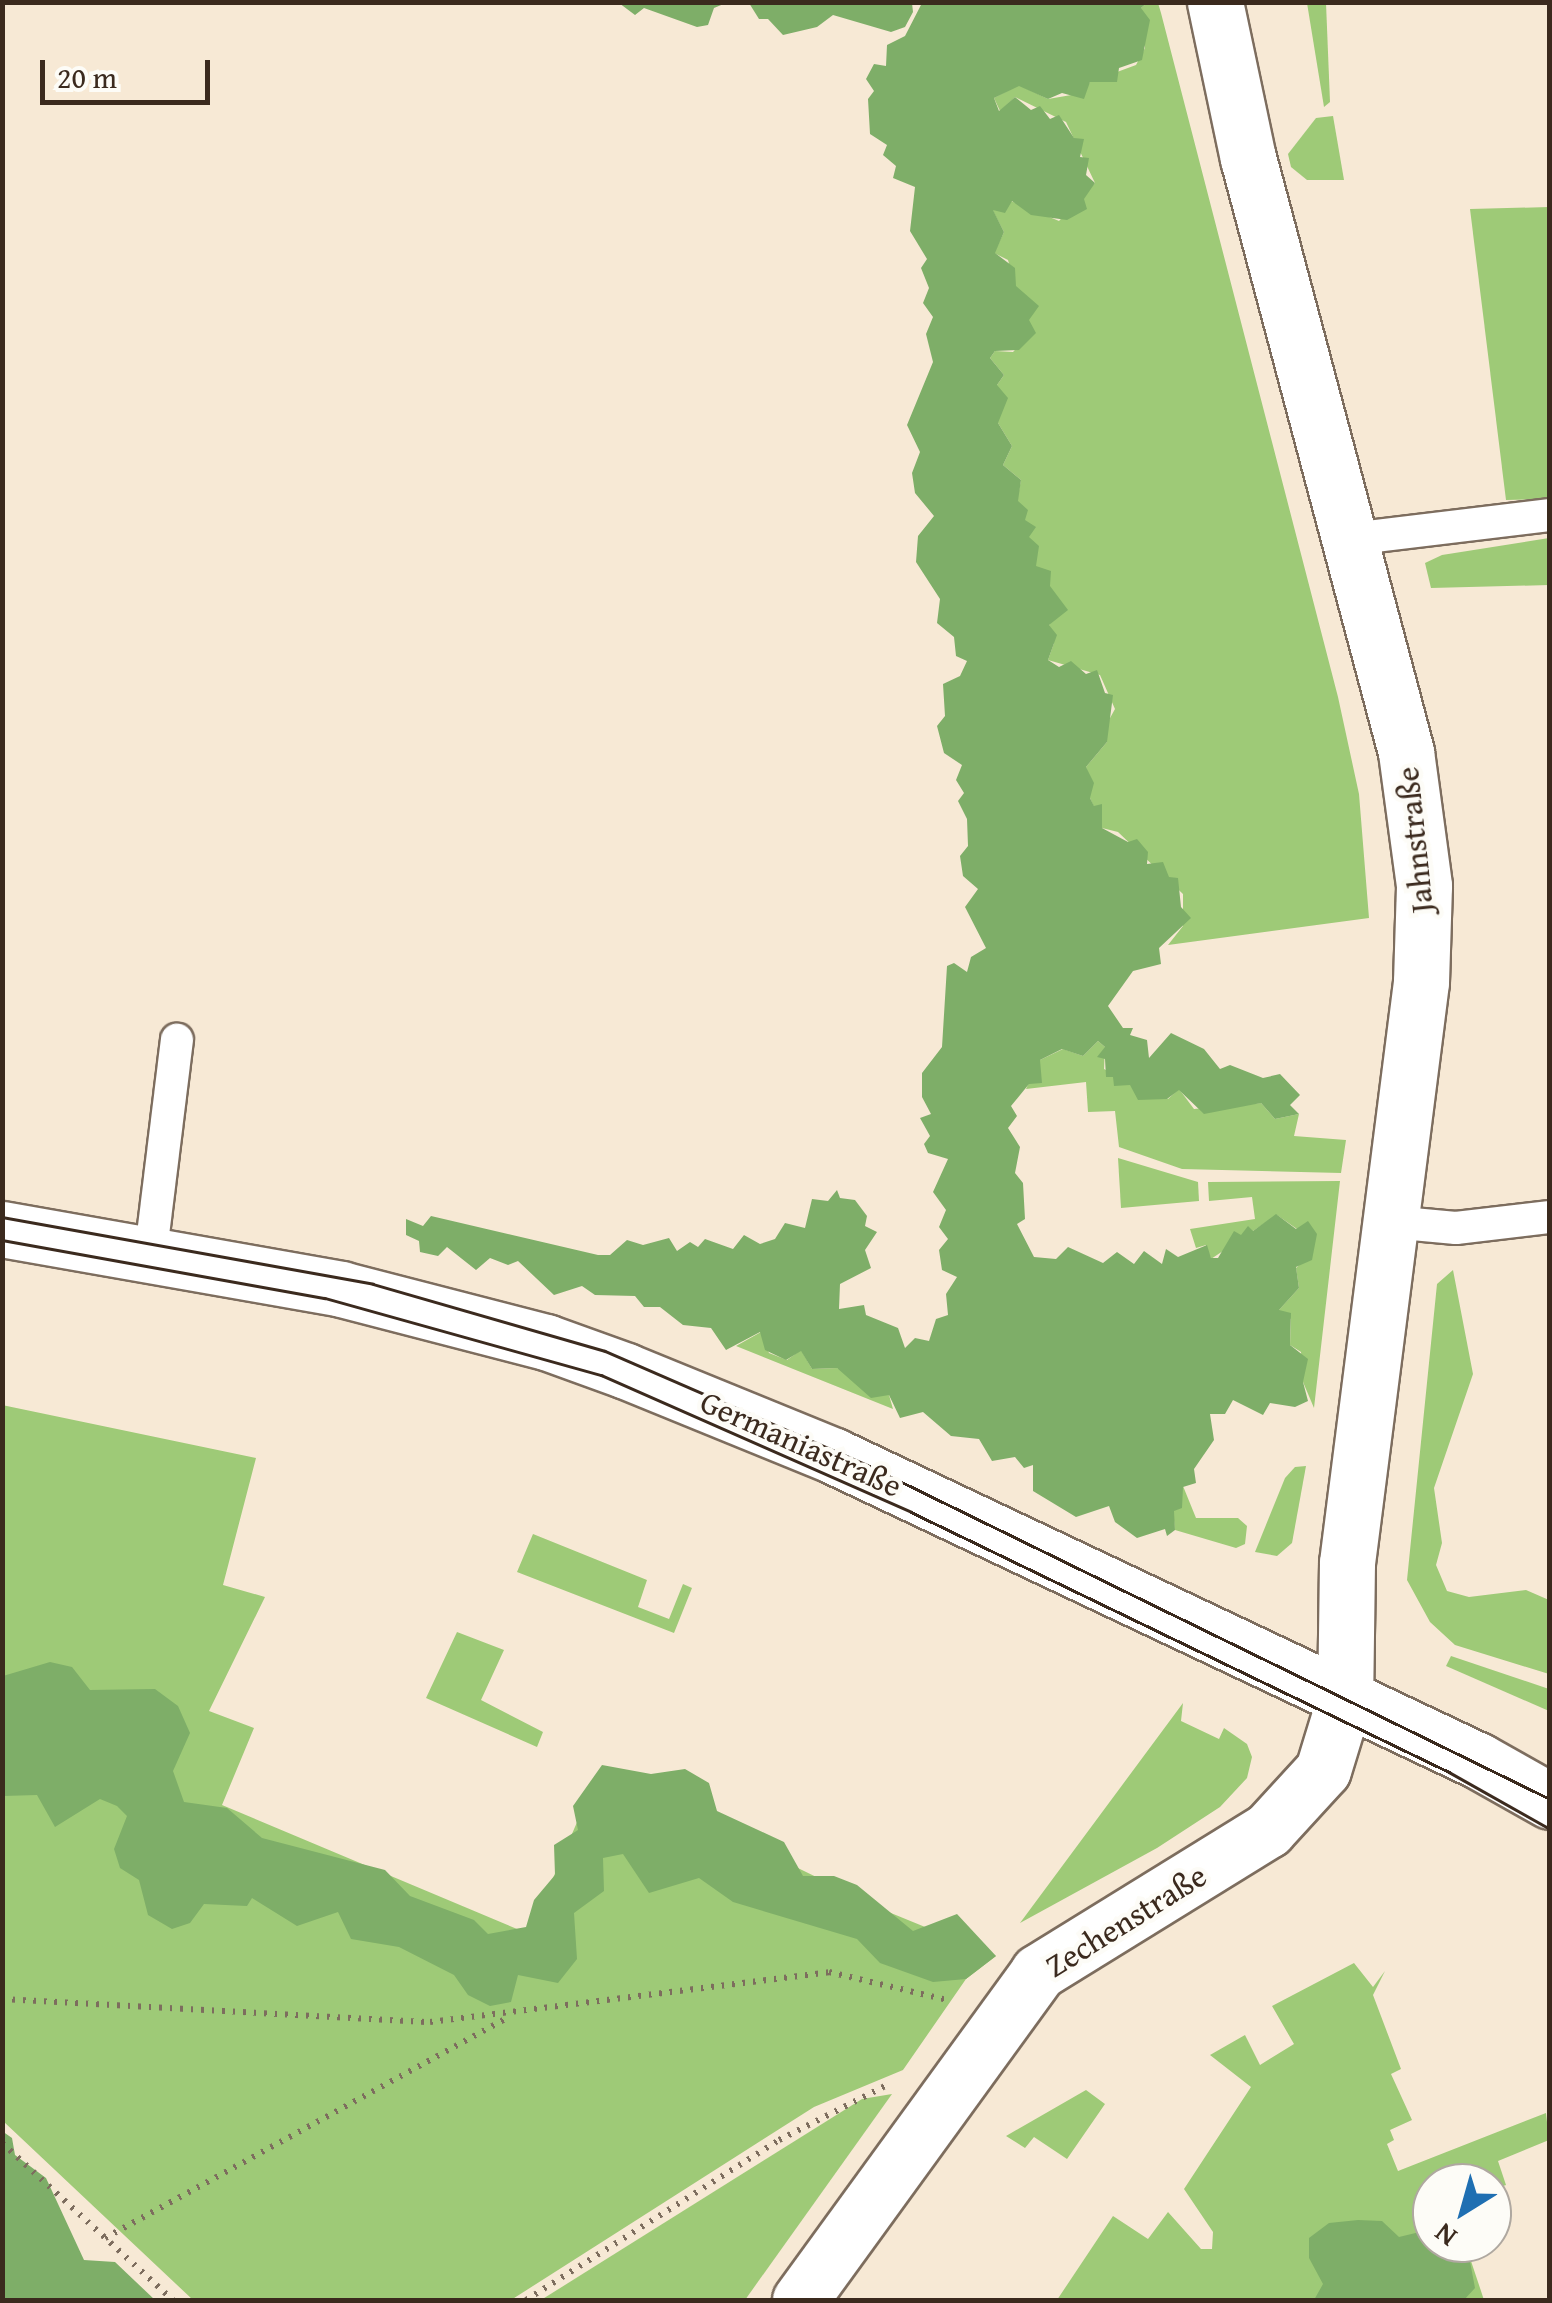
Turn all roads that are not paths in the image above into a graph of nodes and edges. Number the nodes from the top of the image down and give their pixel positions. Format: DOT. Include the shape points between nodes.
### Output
graph roads {
  1 [pos="1216,2"];
  2 [pos="1550,515"];
  3 [pos="1351,539"];
  4 [pos="177,1040"];
  5 [pos="1550,1217"];
  6 [pos="1391,1222"];
  7 [pos="2,1229"];
  8 [pos="151,1251"];
  9 [pos="1345,1698"];
  10 [pos="1550,1800"];
  11 [pos="800,2300"];
  1 -- 3 [label="main road, Jahnstraße" via="1248,158"];
  2 -- 3 [label="lane"];
  3 -- 6 [label="main road, Jahnstraße" via="1406,752 1424,886 1424,960"];
  4 -- 8 [label="lane"];
  5 -- 6 [label="lane" via="1456,1228"];
  6 -- 9 [label="main road, Jahnstraße" via="1347,1563"];
  7 -- 8 [label="main road, Germaniastraße"];
  8 -- 9 [label="main road, Germaniastraße" via="390,1300 644,1378 834,1456"];
  9 -- 10 [label="main road, Germaniastraße"];
  9 -- 11 [label="main road, Zechenstraße" via="1332,1751 1295,1805 1237,1853 1051,1962"];
}
